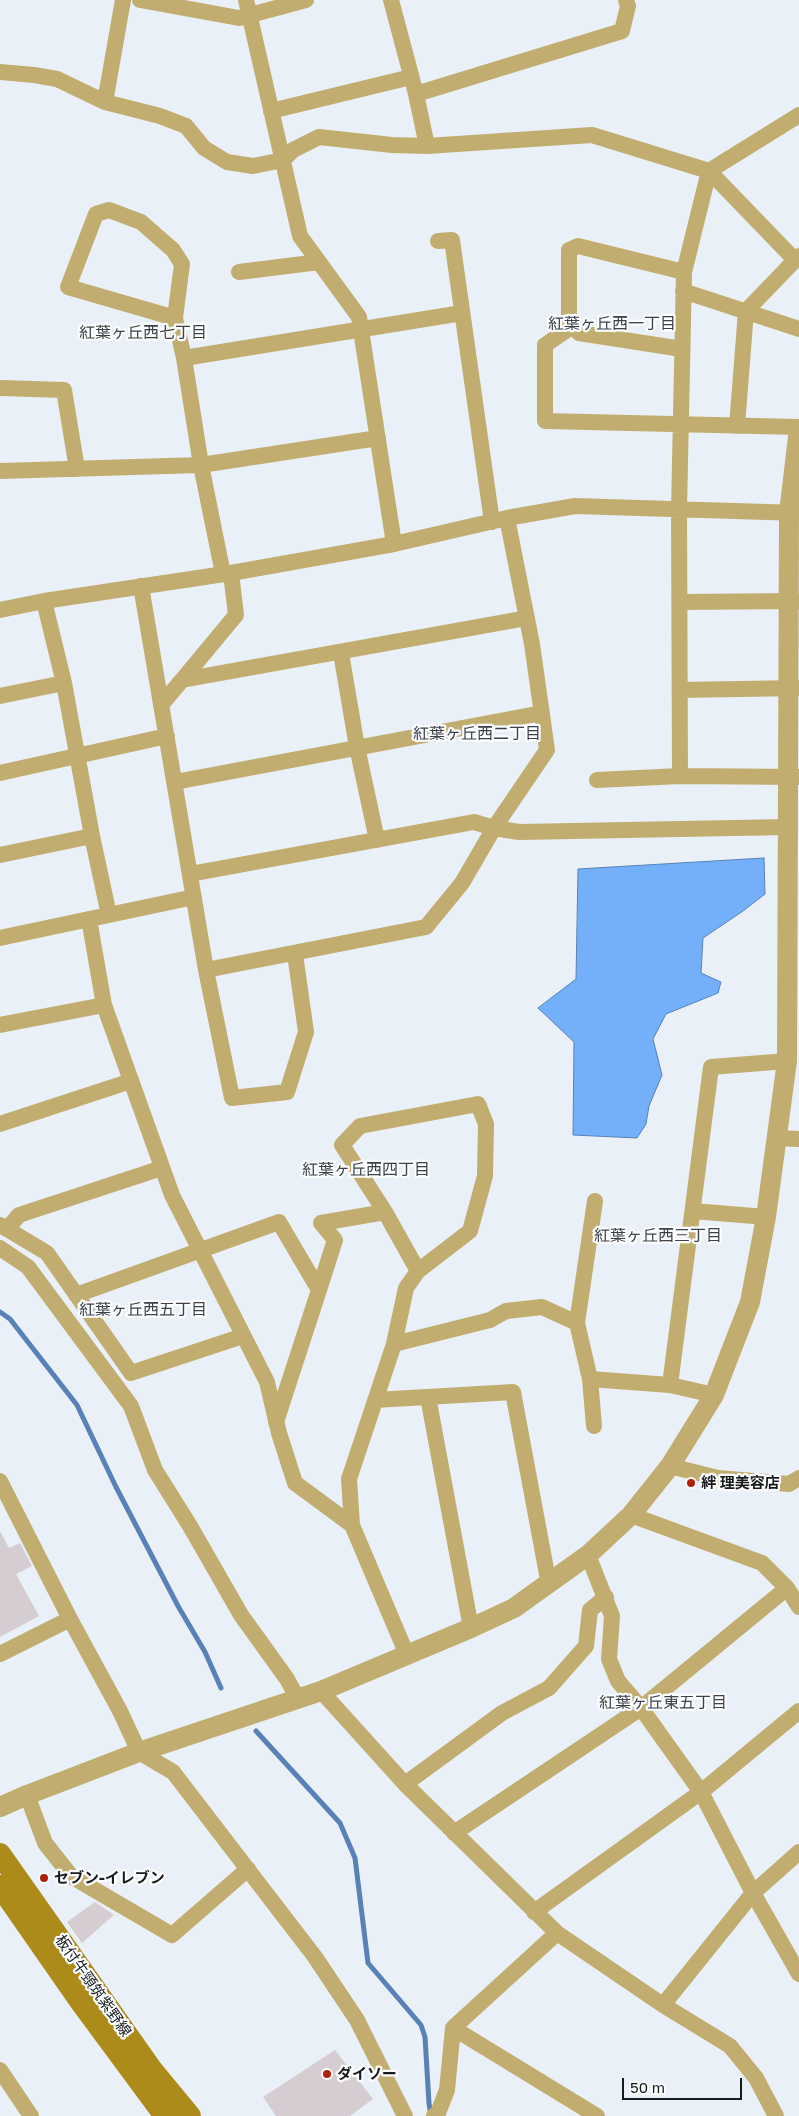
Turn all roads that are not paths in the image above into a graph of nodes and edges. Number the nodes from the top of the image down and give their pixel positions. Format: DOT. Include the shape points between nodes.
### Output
graph roads {
  1 [pos="123,0"];
  2 [pos="140,0"];
  3 [pos="306,0"];
  4 [pos="391,0"];
  5 [pos="626,0"];
  6 [pos="248,8"];
  7 [pos="0,72"];
  8 [pos="411,77"];
  9 [pos="416,94"];
  10 [pos="105,102"];
  11 [pos="271,111"];
  12 [pos="799,115"];
  13 [pos="427,146"];
  14 [pos="283,160"];
  15 [pos="709,171"];
  16 [pos="438,241"];
  17 [pos="797,258"];
  18 [pos="319,262"];
  19 [pos="239,272"];
  20 [pos="684,272"];
  21 [pos="683,291"];
  22 [pos="746,311"];
  23 [pos="462,313"];
  24 [pos="175,318"];
  25 [pos="573,326"];
  26 [pos="361,329"];
  27 [pos="799,329"];
  28 [pos="682,349"];
  29 [pos="184,358"];
  30 [pos="0,388"];
  31 [pos="681,425"];
  32 [pos="737,426"];
  33 [pos="799,428"];
  34 [pos="378,438"];
  35 [pos="201,465"];
  36 [pos="77,469"];
  37 [pos="0,471"];
  38 [pos="679,510"];
  39 [pos="794,513"];
  40 [pos="499,520"];
  41 [pos="394,544"];
  42 [pos="227,573"];
  43 [pos="141,586"];
  44 [pos="794,600"];
  45 [pos="44,601"];
  46 [pos="680,602"];
  47 [pos="0,610"];
  48 [pos="527,618"];
  49 [pos="341,653"];
  50 [pos="182,680"];
  51 [pos="64,683"];
  52 [pos="793,688"];
  53 [pos="680,690"];
  54 [pos="0,696"];
  55 [pos="162,705"];
  56 [pos="542,713"];
  57 [pos="167,736"];
  58 [pos="358,747"];
  59 [pos="79,756"];
  60 [pos="0,773"];
  61 [pos="680,776"];
  62 [pos="794,777"];
  63 [pos="597,780"];
  64 [pos="175,782"];
  65 [pos="788,827"];
  66 [pos="494,828"];
  67 [pos="92,836"];
  68 [pos="377,840"];
  69 [pos="0,855"];
  70 [pos="794,865"];
  71 [pos="190,874"];
  72 [pos="194,897"];
  73 [pos="109,915"];
  74 [pos="89,919"];
  75 [pos="0,938"];
  76 [pos="793,953"];
  77 [pos="294,954"];
  78 [pos="206,970"];
  79 [pos="104,1005"];
  80 [pos="0,1025"];
  81 [pos="793,1039"];
  82 [pos="787,1061"];
  83 [pos="131,1081"];
  84 [pos="0,1124"];
  85 [pos="776,1138"];
  86 [pos="799,1139"];
  87 [pos="162,1168"];
  88 [pos="595,1201"];
  89 [pos="693,1211"];
  90 [pos="386,1212"];
  91 [pos="766,1217"];
  92 [pos="3,1227"];
  93 [pos="0,1248"];
  94 [pos="200,1251"];
  95 [pos="418,1271"];
  96 [pos="318,1290"];
  97 [pos="76,1295"];
  98 [pos="577,1323"];
  99 [pos="243,1336"];
  100 [pos="394,1344"];
  101 [pos="590,1379"];
  102 [pos="670,1385"];
  103 [pos="714,1395"];
  104 [pos="428,1397"];
  105 [pos="375,1400"];
  106 [pos="276,1423"];
  107 [pos="594,1426"];
  108 [pos="670,1466"];
  109 [pos="799,1478"];
  110 [pos="0,1480"];
  111 [pos="631,1515"];
  112 [pos="352,1525"];
  113 [pos="588,1555"];
  114 [pos="549,1584"];
  115 [pos="786,1588"];
  116 [pos="606,1597"];
  117 [pos="799,1607"];
  118 [pos="70,1619"];
  119 [pos="471,1628"];
  120 [pos="0,1654"];
  121 [pos="407,1655"];
  122 [pos="321,1690"];
  123 [pos="298,1699"];
  124 [pos="641,1708"];
  125 [pos="799,1711"];
  126 [pos="139,1752"];
  127 [pos="404,1784"];
  128 [pos="701,1792"];
  129 [pos="27,1795"];
  130 [pos="0,1807"];
  131 [pos="454,1833"];
  132 [pos="799,1852"];
  133 [pos="0,1854"];
  134 [pos="248,1869"];
  135 [pos="0,1886"];
  136 [pos="753,1893"];
  137 [pos="534,1912"];
  138 [pos="557,1933"];
  139 [pos="799,1974"];
  140 [pos="663,2006"];
  141 [pos="453,2028"];
  142 [pos="0,2070"];
  143 [pos="436,2115"];
  144 [pos="31,2116"];
  145 [pos="165,2116"];
  146 [pos="190,2116"];
  147 [pos="405,2116"];
  148 [pos="597,2116"];
  149 [pos="776,2116"];
  1 -- 10 [label="street"];
  2 -- 6 [label="street" via="239,18"];
  3 -- 6 [label="street"];
  4 -- 8 [label="street"];
  5 -- 9 [label="street" via="628,6 622,31"];
  6 -- 11 [label="street"];
  7 -- 10 [label="street" via="57,79"];
  8 -- 9 [label="street"];
  8 -- 11 [label="street"];
  9 -- 13 [label="street"];
  10 -- 14 [label="street" via="186,126 204,148 227,162 254,166"];
  11 -- 14 [label="street"];
  12 -- 15 [label="street"];
  13 -- 14 [label="street" via="319,137 293,150"];
  13 -- 15 [label="street" via="592,135"];
  14 -- 18 [label="street" via="300,236"];
  15 -- 17 [label="street"];
  15 -- 20 [label="street"];
  16 -- 23 [label="street" via="452,240"];
  17 -- 22 [label="street"];
  18 -- 19 [label="street"];
  18 -- 26 [label="street" via="359,317"];
  20 -- 21 [label="street"];
  20 -- 25 [label="street" via="578,246 569,250 569,320"];
  21 -- 22 [label="street"];
  21 -- 28 [label="street"];
  22 -- 27 [label="street"];
  22 -- 32 [label="street"];
  23 -- 26 [label="street"];
  23 -- 40 [label="street"];
  24 -- 24 [label="street" via="182,264 173,250 142,222 109,210 96,214 68,287"];
  24 -- 29 [label="street"];
  25 -- 28 [label="street" via="579,333"];
  25 -- 31 [label="street" via="545,345 545,421"];
  26 -- 29 [label="street"];
  26 -- 34 [label="street"];
  28 -- 31 [label="street"];
  29 -- 35 [label="street"];
  30 -- 36 [label="street" via="64,390"];
  31 -- 32 [label="street"];
  31 -- 38 [label="street"];
  32 -- 33 [label="street"];
  33 -- 39 [label="street"];
  34 -- 35 [label="street"];
  34 -- 41 [label="street"];
  35 -- 36 [label="street"];
  35 -- 42 [label="street"];
  36 -- 37 [label="street"];
  38 -- 39 [label="street"];
  38 -- 40 [label="street" via="575,506"];
  38 -- 46 [label="street"];
  39 -- 44 [label="street"];
  40 -- 41 [label="street"];
  40 -- 48 [label="street"];
  41 -- 42 [label="street"];
  42 -- 43 [label="street"];
  42 -- 50 [label="street" via="236,616"];
  43 -- 45 [label="street"];
  43 -- 55 [label="street"];
  44 -- 46 [label="street"];
  44 -- 52 [label="street"];
  45 -- 47 [label="street"];
  45 -- 51 [label="street"];
  46 -- 53 [label="street"];
  48 -- 49 [label="street"];
  48 -- 56 [label="street"];
  49 -- 50 [label="street"];
  49 -- 58 [label="street"];
  50 -- 55 [label="street"];
  51 -- 54 [label="street"];
  51 -- 59 [label="street"];
  52 -- 53 [label="street"];
  52 -- 62 [label="street"];
  53 -- 61 [label="street"];
  55 -- 57 [label="street"];
  56 -- 58 [label="street"];
  56 -- 66 [label="street" via="547,750"];
  57 -- 59 [label="street"];
  57 -- 64 [label="street"];
  58 -- 64 [label="street"];
  58 -- 68 [label="street"];
  59 -- 60 [label="street"];
  59 -- 67 [label="street"];
  61 -- 62 [label="street"];
  61 -- 63 [label="street"];
  62 -- 65 [label="street"];
  64 -- 71 [label="street"];
  65 -- 66 [label="street" via="519,832"];
  65 -- 70 [label="street"];
  66 -- 68 [label="street" via="474,822"];
  66 -- 77 [label="street" via="462,883 426,927"];
  67 -- 69 [label="street"];
  67 -- 73 [label="street"];
  68 -- 71 [label="street"];
  70 -- 76 [label="street"];
  71 -- 72 [label="street"];
  72 -- 73 [label="street"];
  72 -- 78 [label="street"];
  73 -- 74 [label="street"];
  74 -- 75 [label="street"];
  74 -- 79 [label="street"];
  76 -- 81 [label="street"];
  77 -- 78 [label="street"];
  77 -- 78 [label="street" via="306,1032 287,1092 232,1098"];
  79 -- 80 [label="street"];
  79 -- 83 [label="street"];
  81 -- 82 [label="street"];
  82 -- 85 [label="street"];
  82 -- 89 [label="street" via="711,1067"];
  83 -- 84 [label="street"];
  83 -- 87 [label="street"];
  85 -- 86 [label="street"];
  85 -- 91 [label="street"];
  87 -- 92 [label="street" via="19,1214"];
  87 -- 94 [label="street"];
  88 -- 98 [label="street"];
  89 -- 91 [label="street"];
  89 -- 102 [label="street"];
  90 -- 95 [label="street"];
  90 -- 95 [label="street" via="342,1145 360,1126 478,1104 486,1124 485,1176 470,1231"];
  90 -- 96 [label="street" via="321,1223 335,1240"];
  91 -- 103 [label="street" via="750,1302"];
  92 -- 97 [label="street" via="47,1253"];
  93 -- 123 [label="street" via="28,1267 131,1406 156,1470 241,1616"];
  94 -- 96 [label="street" via="279,1222"];
  94 -- 97 [label="street"];
  94 -- 99 [label="street"];
  95 -- 100 [label="street" via="406,1288"];
  96 -- 106 [label="street"];
  97 -- 99 [label="street" via="131,1373"];
  98 -- 100 [label="street" via="542,1307 506,1311 490,1320"];
  98 -- 101 [label="street"];
  99 -- 106 [label="street" via="266,1382"];
  100 -- 105 [label="street"];
  101 -- 102 [label="street"];
  101 -- 107 [label="street"];
  102 -- 103 [label="street"];
  103 -- 108 [label="street"];
  104 -- 105 [label="street"];
  104 -- 114 [label="street" via="513,1392"];
  104 -- 119 [label="street"];
  105 -- 112 [label="street" via="349,1479"];
  106 -- 112 [label="street" via="295,1483"];
  108 -- 109 [label="street" via="718,1478 789,1484"];
  108 -- 111 [label="street"];
  110 -- 118 [label="street"];
  111 -- 113 [label="street"];
  111 -- 115 [label="street" via="762,1563"];
  112 -- 121 [label="street"];
  113 -- 114 [label="street"];
  113 -- 116 [label="street"];
  114 -- 119 [label="street" via="514,1608"];
  115 -- 117 [label="street"];
  115 -- 124 [label="street"];
  116 -- 124 [label="street" via="612,1616 609,1659 618,1681"];
  116 -- 127 [label="street" via="590,1610 586,1646 549,1688 502,1713"];
  118 -- 120 [label="street"];
  118 -- 126 [label="street"];
  119 -- 121 [label="street"];
  121 -- 122 [label="street"];
  122 -- 123 [label="street"];
  122 -- 127 [label="street"];
  123 -- 126 [label="street"];
  124 -- 128 [label="street"];
  124 -- 131 [label="street"];
  125 -- 128 [label="street"];
  126 -- 129 [label="street"];
  126 -- 134 [label="street" via="173,1772"];
  127 -- 131 [label="street"];
  128 -- 136 [label="street"];
  128 -- 137 [label="street"];
  129 -- 130 [label="street"];
  129 -- 134 [label="street" via="45,1843 72,1876 172,1935"];
  131 -- 137 [label="street"];
  132 -- 136 [label="street"];
  133 -- 146 [label="main road, 板付牛頸筑紫野線" via="152,2070"];
  134 -- 147 [label="street" via="315,1957 357,2020"];
  135 -- 145 [label="main road, 板付牛頸筑紫野線"];
  136 -- 139 [label="street"];
  136 -- 140 [label="street"];
  137 -- 138 [label="street"];
  138 -- 140 [label="street"];
  138 -- 141 [label="street"];
  140 -- 149 [label="street" via="730,2046 756,2078"];
  141 -- 143 [label="street" via="447,2090"];
  141 -- 148 [label="street"];
  142 -- 144 [label="street"];
}
